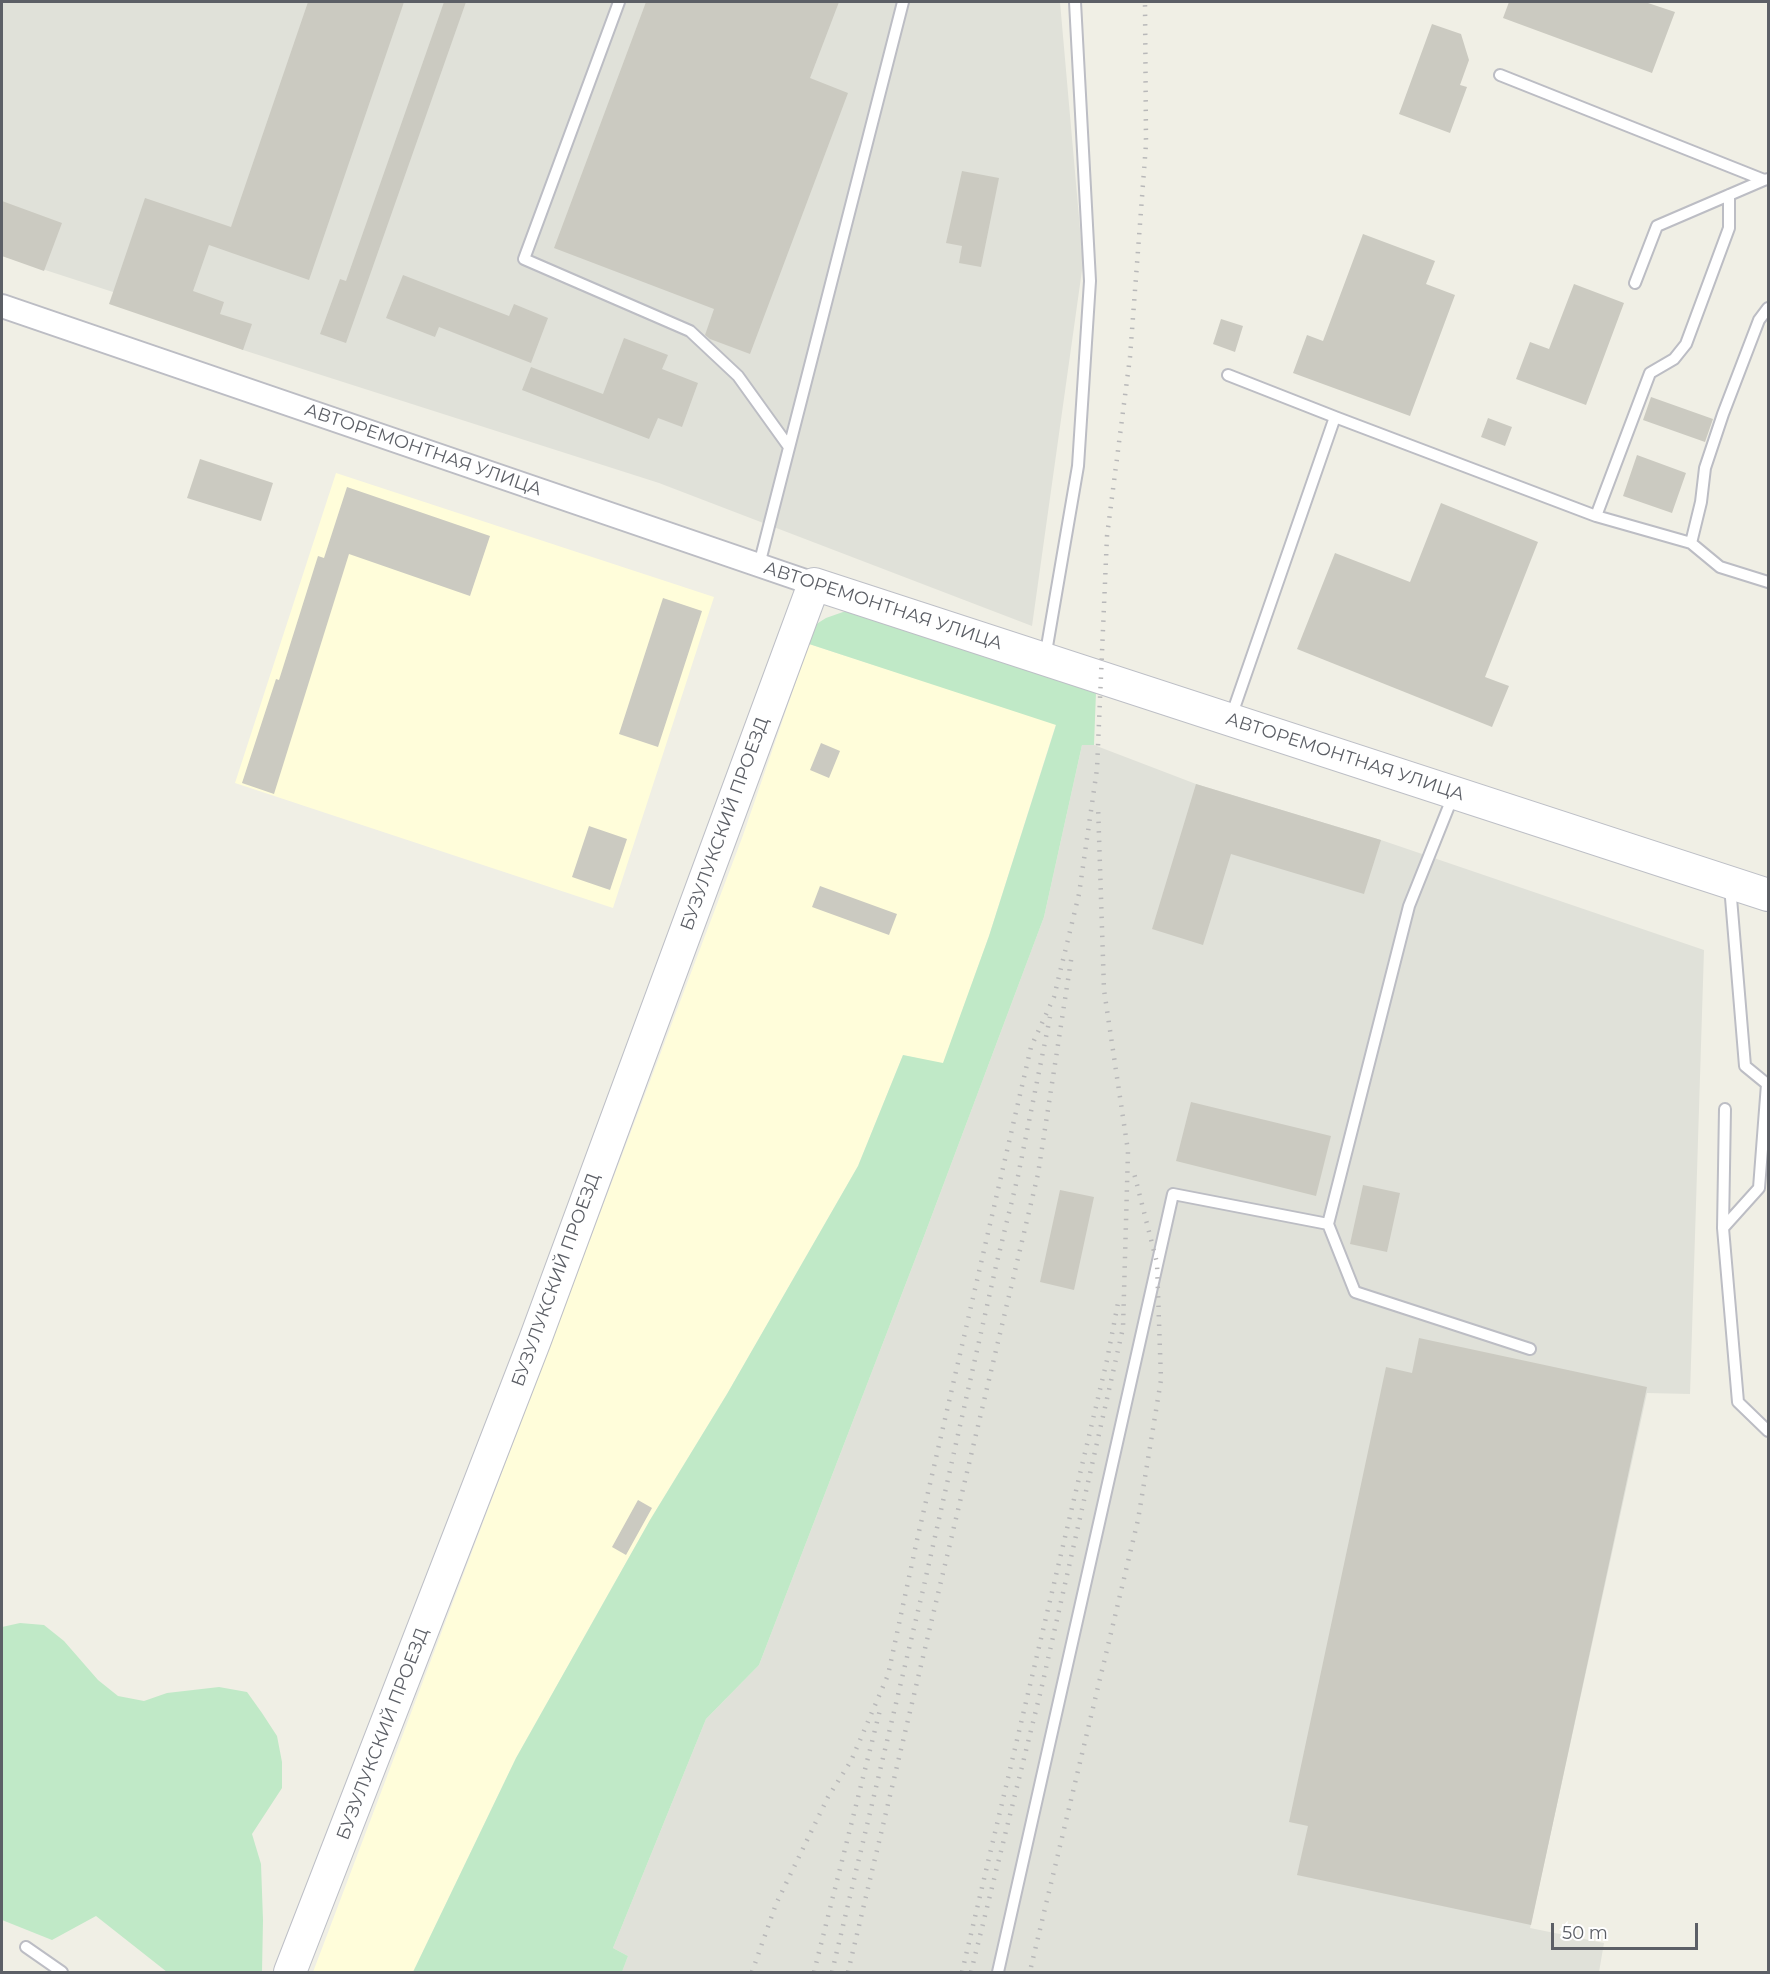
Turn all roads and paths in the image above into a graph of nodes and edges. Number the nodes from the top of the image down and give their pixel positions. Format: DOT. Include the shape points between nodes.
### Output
graph roads {
  1 [pos="619,2"];
  2 [pos="903,2"];
  3 [pos="1075,2"];
  4 [pos="1500,75"];
  5 [pos="1766,180"];
  6 [pos="1729,195"];
  7 [pos="1635,283"];
  8 [pos="2,306"];
  9 [pos="1768,308"];
  10 [pos="1228,375"];
  11 [pos="1335,417"];
  12 [pos="789,447"];
  13 [pos="1596,516"];
  14 [pos="1691,543"];
  15 [pos="759,565"];
  16 [pos="1768,582"];
  17 [pos="814,584"];
  18 [pos="1044,659"];
  19 [pos="1230,720"];
  20 [pos="1454,793"];
  21 [pos="1730,882"];
  22 [pos="1768,895"];
  23 [pos="1725,1109"];
  24 [pos="1328,1224"];
  25 [pos="1724,1228"];
  26 [pos="1530,1349"];
  27 [pos="1768,1431"];
  28 [pos="26,1947"];
  29 [pos="62,1972"];
  30 [pos="290,1972"];
  31 [pos="998,1972"];
  1 -- 12 [label="lane" via="524,259 690,331 738,376"];
  2 -- 12 [label="lane"];
  3 -- 18 [label="lane" via="1090,281 1078,466"];
  4 -- 5 [label="lane"];
  5 -- 6 [label="lane"];
  6 -- 7 [label="lane" via="1657,226"];
  6 -- 13 [label="lane" via="1729,228 1686,344 1674,358 1650,373"];
  8 -- 15 [label="street, АВТОРЕМОНТНАЯ УЛИЦА"];
  9 -- 14 [label="lane" via="1759,320 1705,468"];
  10 -- 11 [label="lane"];
  11 -- 13 [label="lane"];
  11 -- 19 [label="lane"];
  12 -- 15 [label="lane"];
  13 -- 14 [label="lane"];
  14 -- 16 [label="lane" via="1720,567"];
  15 -- 17 [label="street, АВТОРЕМОНТНАЯ УЛИЦА"];
  17 -- 18 [label="main road, АВТОРЕМОНТНАЯ УЛИЦА"];
  17 -- 30 [label="main road, БУЗУЛУКСКИЙ ПРОЕЗД" via="535,1340"];
  18 -- 19 [label="main road, АВТОРЕМОНТНАЯ УЛИЦА"];
  19 -- 20 [label="main road, АВТОРЕМОНТНАЯ УЛИЦА"];
  20 -- 21 [label="main road, АВТОРЕМОНТНАЯ УЛИЦА"];
  20 -- 24 [label="lane" via="1409,906"];
  21 -- 22 [label="main road, АВТОРЕМОНТНАЯ УЛИЦА"];
  21 -- 25 [label="lane" via="1745,1066 1767,1084 1759,1188"];
  23 -- 25 [label="lane"];
  24 -- 26 [label="lane" via="1355,1292"];
  24 -- 31 [label="lane" via="1173,1194"];
  25 -- 27 [label="lane" via="1738,1402"];
  28 -- 29 [label="lane"];
}
